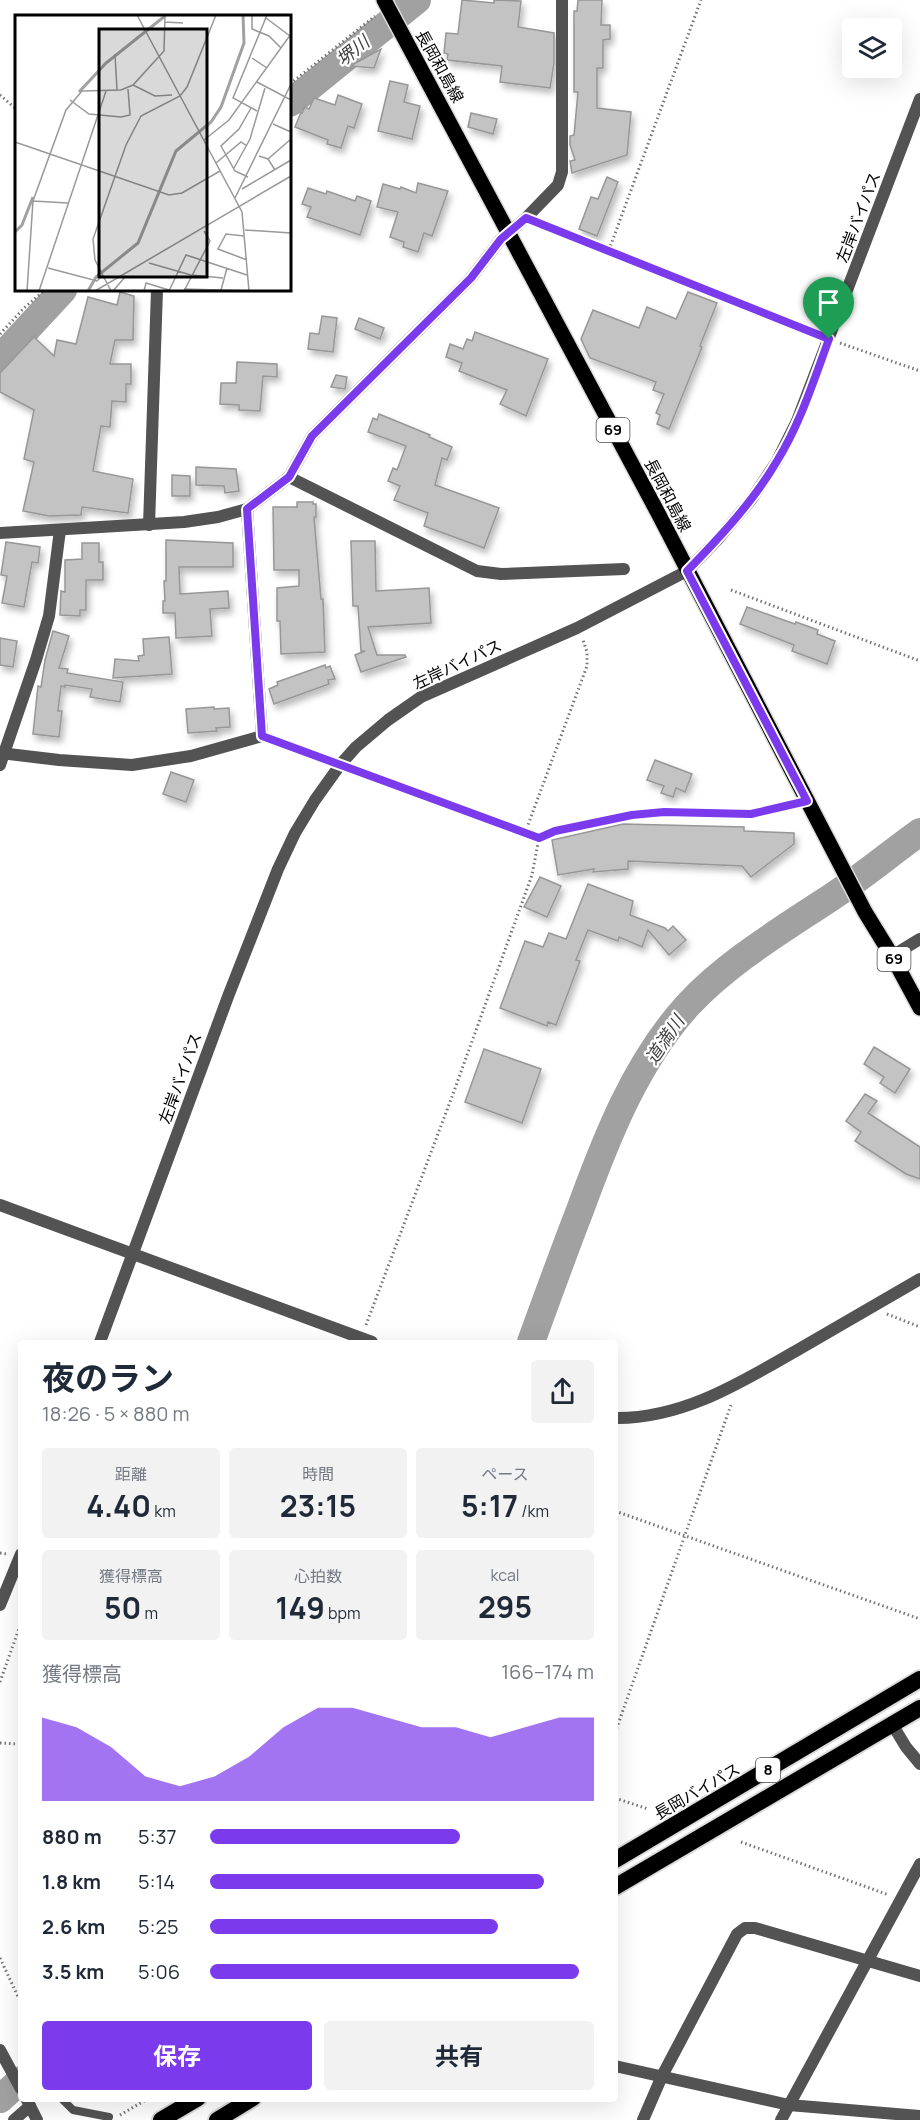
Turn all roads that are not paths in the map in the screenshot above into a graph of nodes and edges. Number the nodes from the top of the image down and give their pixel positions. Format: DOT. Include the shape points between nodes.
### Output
graph roads {
  1 [pos="384,0"];
  2 [pos="562,0"];
  3 [pos="920,99"];
  4 [pos="507,234"];
  5 [pos="157,291"];
  6 [pos="289,477"];
  7 [pos="247,509"];
  8 [pos="149,525"];
  9 [pos="60,530"];
  10 [pos="0,533"];
  11 [pos="624,569"];
  12 [pos="687,571"];
  13 [pos="1,757"];
  14 [pos="920,939"];
  15 [pos="892,956"];
  16 [pos="920,1008"];
  17 [pos="0,1205"];
  18 [pos="133,1255"];
  19 [pos="920,1279"];
  20 [pos="101,1340"];
  21 [pos="365,1340"];
  22 [pos="618,1418"];
  23 [pos="18,1561"];
  24 [pos="0,1605"];
  25 [pos="920,1679"];
  26 [pos="920,1708"];
  27 [pos="892,1724"];
  28 [pos="920,1764"];
  29 [pos="618,1858"];
  30 [pos="920,1864"];
  31 [pos="618,1885"];
  32 [pos="869,1960"];
  33 [pos="920,1976"];
  34 [pos="0,2050"];
  35 [pos="618,2067"];
  36 [pos="662,2076"];
  37 [pos="18,2081"];
  38 [pos="25,2102"];
  39 [pos="30,2102"];
  40 [pos="64,2102"];
  41 [pos="191,2102"];
  42 [pos="248,2102"];
  43 [pos="789,2105"];
  44 [pos="920,2116"];
  45 [pos="110,2117"];
  46 [pos="220,2119"];
  47 [pos="14,2120"];
  48 [pos="37,2120"];
  49 [pos="161,2120"];
  50 [pos="643,2120"];
  51 [pos="781,2120"];
  1 -- 4 [label="main road, 長岡和島線 / 69"];
  2 -- 4 [label="street" via="562,172 558,185"];
  3 -- 12 [label="street, 左岸バイパス" via="798,421 751,500"];
  4 -- 6 [label="street" via="471,278 312,436"];
  4 -- 12 [label="main road, 長岡和島線 / 69"];
  5 -- 8 [label="street"];
  6 -- 7 [label="street"];
  6 -- 11 [label="street" via="477,571 501,574"];
  7 -- 8 [label="street" via="218,517"];
  7 -- 13 [label="street" via="262,736 191,756 132,765"];
  8 -- 9 [label="street"];
  9 -- 10 [label="street"];
  9 -- 13 [label="street" via="49,616"];
  12 -- 15 [label="main road, 長岡和島線 / 69" via="865,912"];
  12 -- 18 [label="street, 左岸バイパス" via="577,627 421,697 356,747 340,765 315,800 278,868"];
  14 -- 15 [label="street"];
  15 -- 16 [label="main road, 長岡和島線 / 69"];
  17 -- 18 [label="street"];
  18 -- 20 [label="street, 左岸バイパス"];
  18 -- 21 [label="street"];
  19 -- 22 [label="street" via="708,1399 651,1415"];
  23 -- 24 [label="street"];
  25 -- 29 [label="highway, 長岡バイパス / 8"];
  26 -- 27 [label="highway, 8"];
  27 -- 28 [label="street"];
  27 -- 31 [label="highway, 8"];
  30 -- 32 [label="street"];
  32 -- 33 [label="street"];
  32 -- 36 [label="street" via="745,1928 737,1934"];
  32 -- 43 [label="street"];
  34 -- 37 [label="street"];
  35 -- 36 [label="street"];
  36 -- 43 [label="street"];
  36 -- 50 [label="street"];
  38 -- 47 [label="street"];
  39 -- 48 [label="street"];
  40 -- 45 [label="lane" via="73,2110"];
  41 -- 49 [label="highway"];
  42 -- 46 [label="highway"];
  43 -- 44 [label="street"];
  43 -- 51 [label="street"];
}
